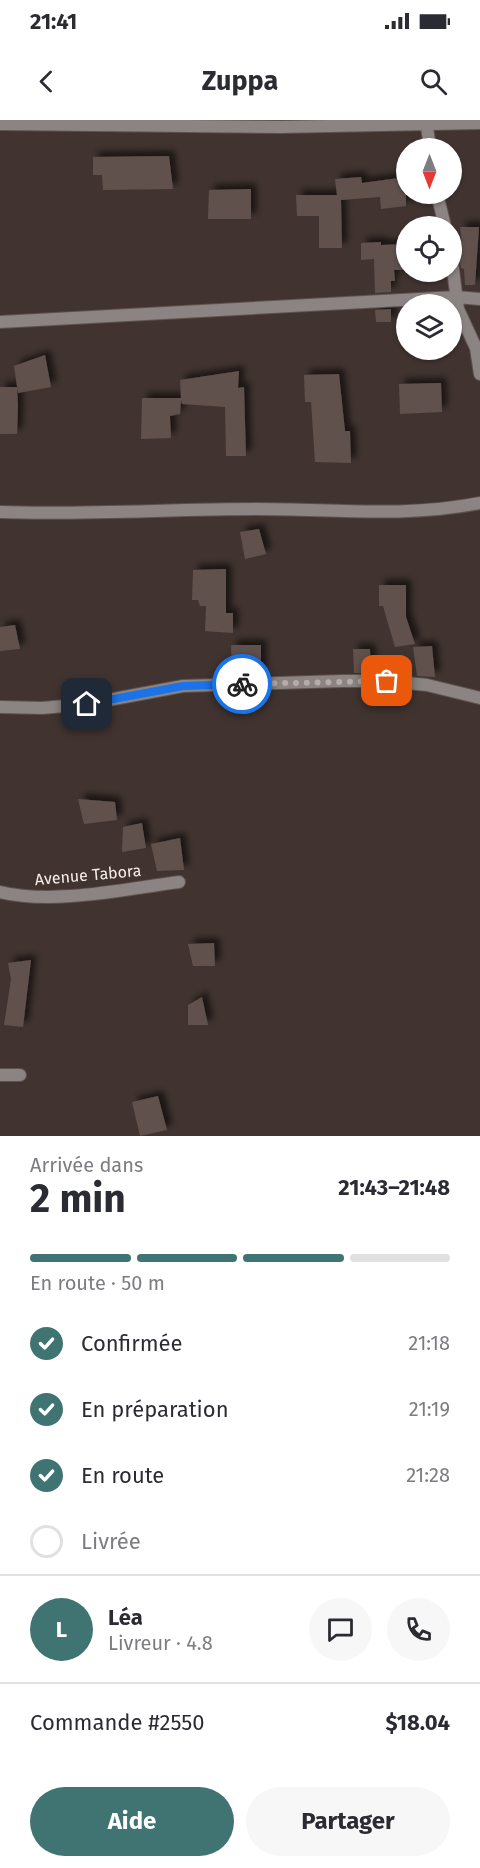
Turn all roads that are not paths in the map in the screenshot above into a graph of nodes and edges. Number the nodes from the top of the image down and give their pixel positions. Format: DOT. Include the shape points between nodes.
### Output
graph roads {
  1 [pos="426,122"];
  2 [pos="152,123"];
  3 [pos="480,123"];
  4 [pos="0,124"];
  5 [pos="428,138"];
  6 [pos="462,298"];
  7 [pos="480,299"];
  8 [pos="396,300"];
  9 [pos="462,318"];
  10 [pos="0,322"];
  11 [pos="480,374"];
  12 [pos="480,503"];
  13 [pos="0,512"];
  14 [pos="480,698"];
  15 [pos="0,707"];
  16 [pos="178,882"];
  17 [pos="0,892"];
  18 [pos="0,1075"];
  19 [pos="20,1075"];
  1 -- 2 [label="street" via="280,127"];
  1 -- 3 [label="street"];
  1 -- 5 [label="street"];
  2 -- 4 [label="street"];
  6 -- 7 [label="street"];
  8 -- 10 [label="street"];
  9 -- 11 [label="street" via="476,348"];
  12 -- 13 [label="street" via="380,513 258,509"];
  14 -- 15 [label="street" via="427,685 342,681 183,686 87,704"];
  16 -- 17 [label="street, Avenue Tabora" via="60,896"];
  18 -- 19 [label="street"];
}
